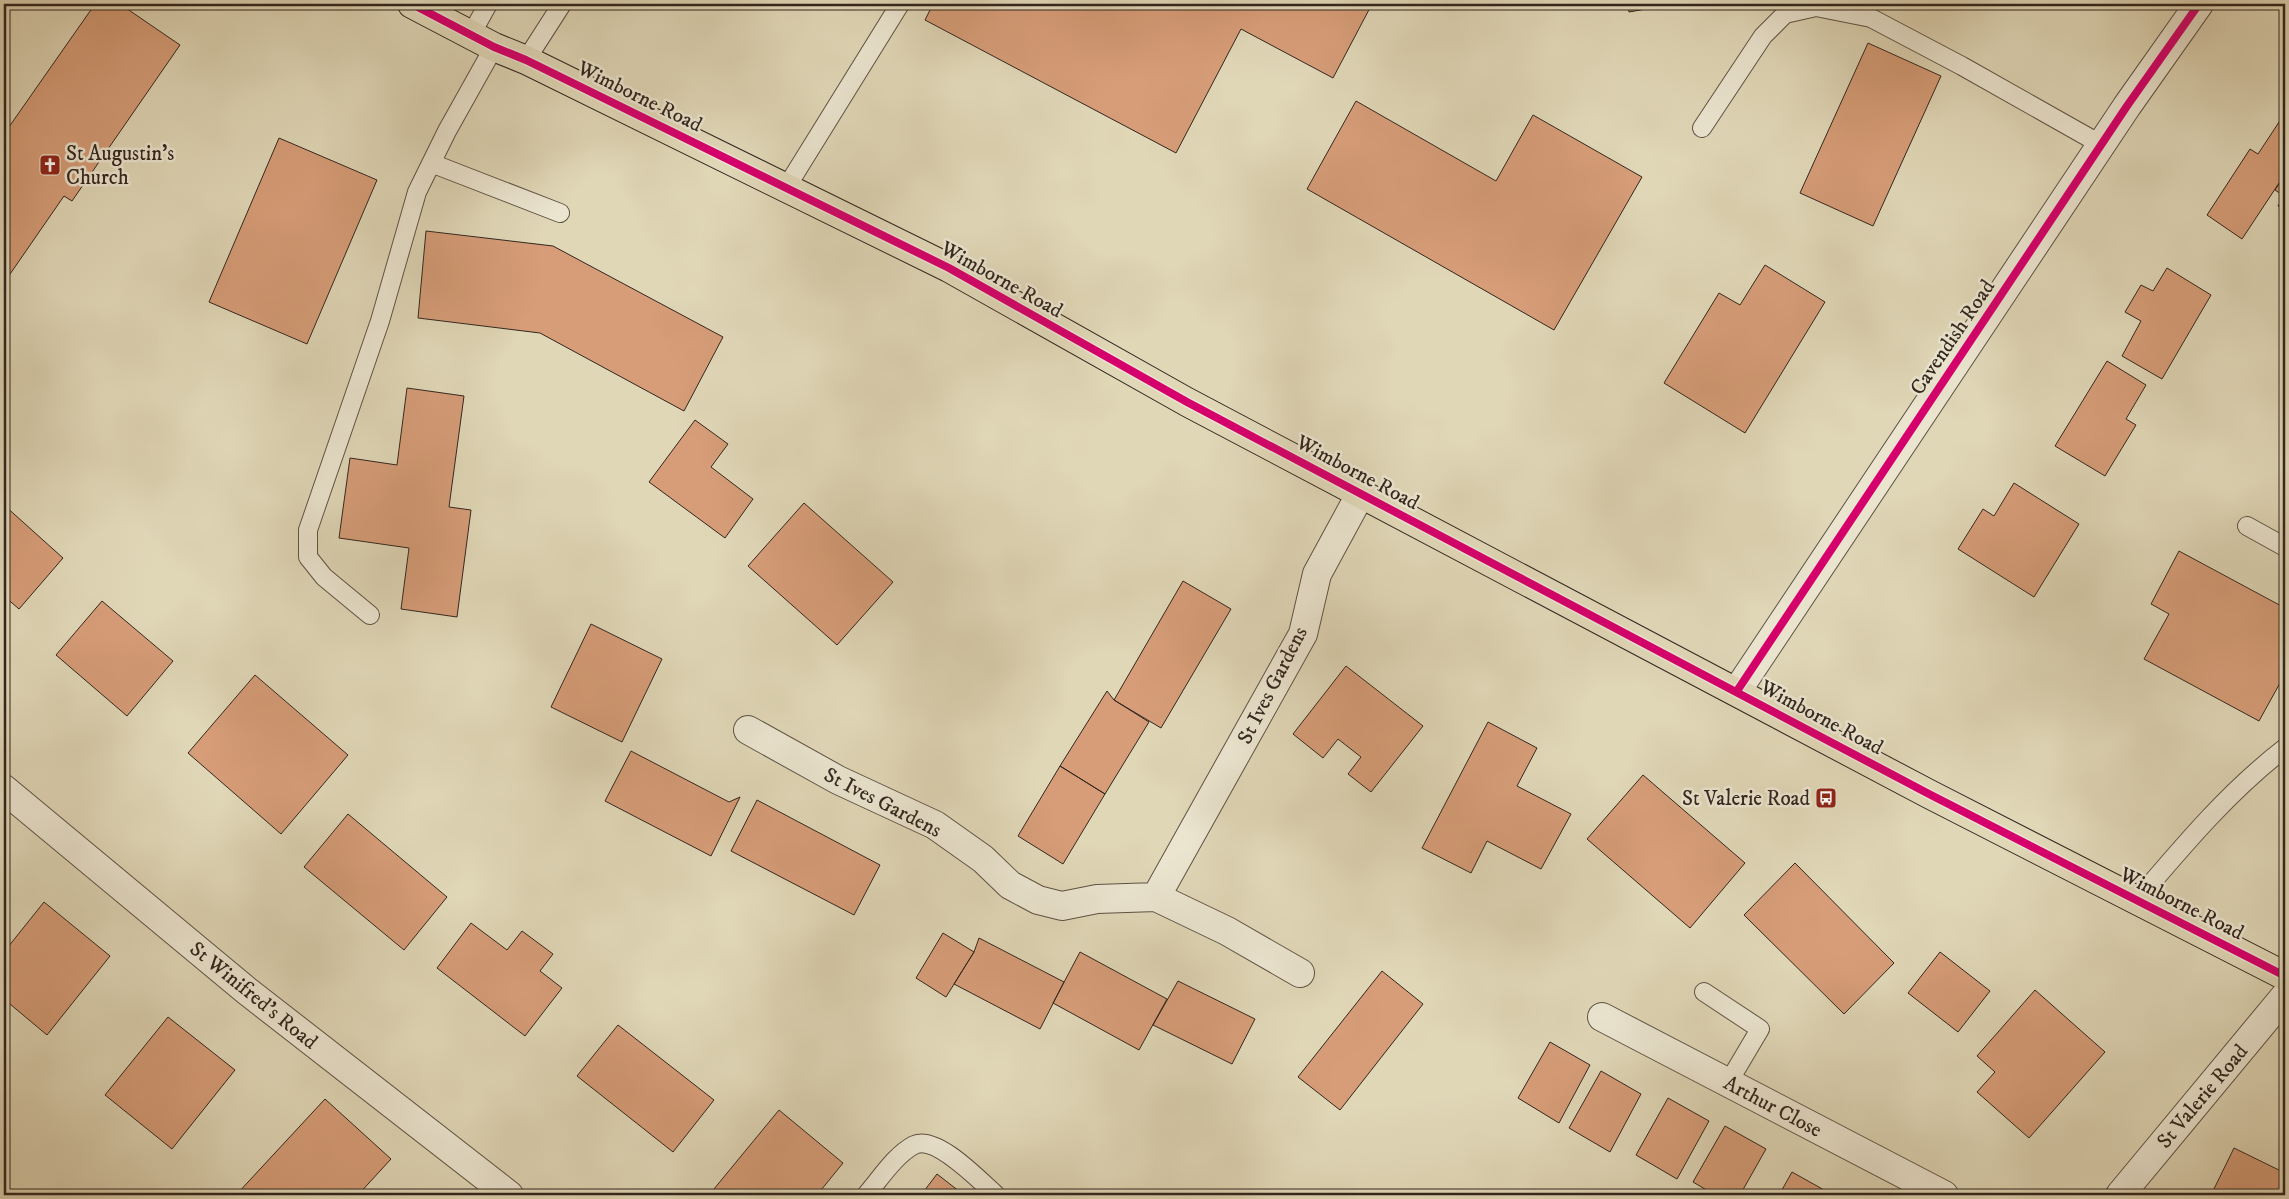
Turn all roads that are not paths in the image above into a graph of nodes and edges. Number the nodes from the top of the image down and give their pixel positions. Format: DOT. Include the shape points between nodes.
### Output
graph roads {
  1 [pos="412,4"];
  2 [pos="488,4"];
  3 [pos="562,4"];
  4 [pos="900,4"];
  5 [pos="2199,4"];
  6 [pos="483,40"];
  7 [pos="526,60"];
  8 [pos="1702,128"];
  9 [pos="2102,145"];
  10 [pos="431,162"];
  11 [pos="786,188"];
  12 [pos="560,213"];
  13 [pos="1360,493"];
  14 [pos="2247,526"];
  15 [pos="2285,547"];
  16 [pos="370,615"];
  17 [pos="1737,691"];
  18 [pos="748,730"];
  19 [pos="2285,748"];
  20 [pos="4,789"];
  21 [pos="1156,897"];
  22 [pos="2137,900"];
  23 [pos="1300,973"];
  24 [pos="2285,976"];
  25 [pos="1704,992"];
  26 [pos="2285,996"];
  27 [pos="1602,1016"];
  28 [pos="1728,1083"];
  29 [pos="508,1195"];
  30 [pos="866,1195"];
  31 [pos="996,1195"];
  32 [pos="1944,1195"];
  33 [pos="2120,1195"];
  1 -- 6 [label="main road, Wimborne Road"];
  2 -- 6 [label="lane"];
  3 -- 7 [label="lane"];
  4 -- 11 [label="lane"];
  5 -- 9 [label="street, Cavendish Road"];
  6 -- 7 [label="main road, Wimborne Road"];
  6 -- 10 [label="lane"];
  7 -- 11 [label="main road, Wimborne Road"];
  8 -- 9 [label="lane" via="1763,36 1785,14 1816,7 1871,18"];
  9 -- 17 [label="street, Cavendish Road"];
  10 -- 12 [label="lane"];
  10 -- 16 [label="lane" via="417,192 380,321 308,530 308,557 324,577"];
  11 -- 13 [label="main road, Wimborne Road" via="949,268 1187,402"];
  13 -- 17 [label="main road, Wimborne Road"];
  13 -- 21 [label="street, St Ives Gardens" via="1317,574 1303,634"];
  14 -- 15 [label="lane"];
  17 -- 22 [label="main road, Wimborne Road"];
  18 -- 21 [label="street, St Ives Gardens" via="838,780 935,824 983,859 1010,885 1038,900 1062,906 1096,899"];
  19 -- 22 [label="lane" via="2243,783 2201,826"];
  20 -- 29 [label="street, St Winifred's Road" via="247,991"];
  21 -- 23 [label="street, St Ives Gardens" via="1227,931"];
  22 -- 24 [label="main road, Wimborne Road"];
  25 -- 28 [label="lane" via="1760,1029"];
  26 -- 33 [label="street, St Valerie Road"];
  27 -- 28 [label="street, Arthur Close"];
  28 -- 32 [label="street, Arthur Close"];
  30 -- 31 [label="lane" via="905,1151 916,1144 928,1143 940,1148"];
}
